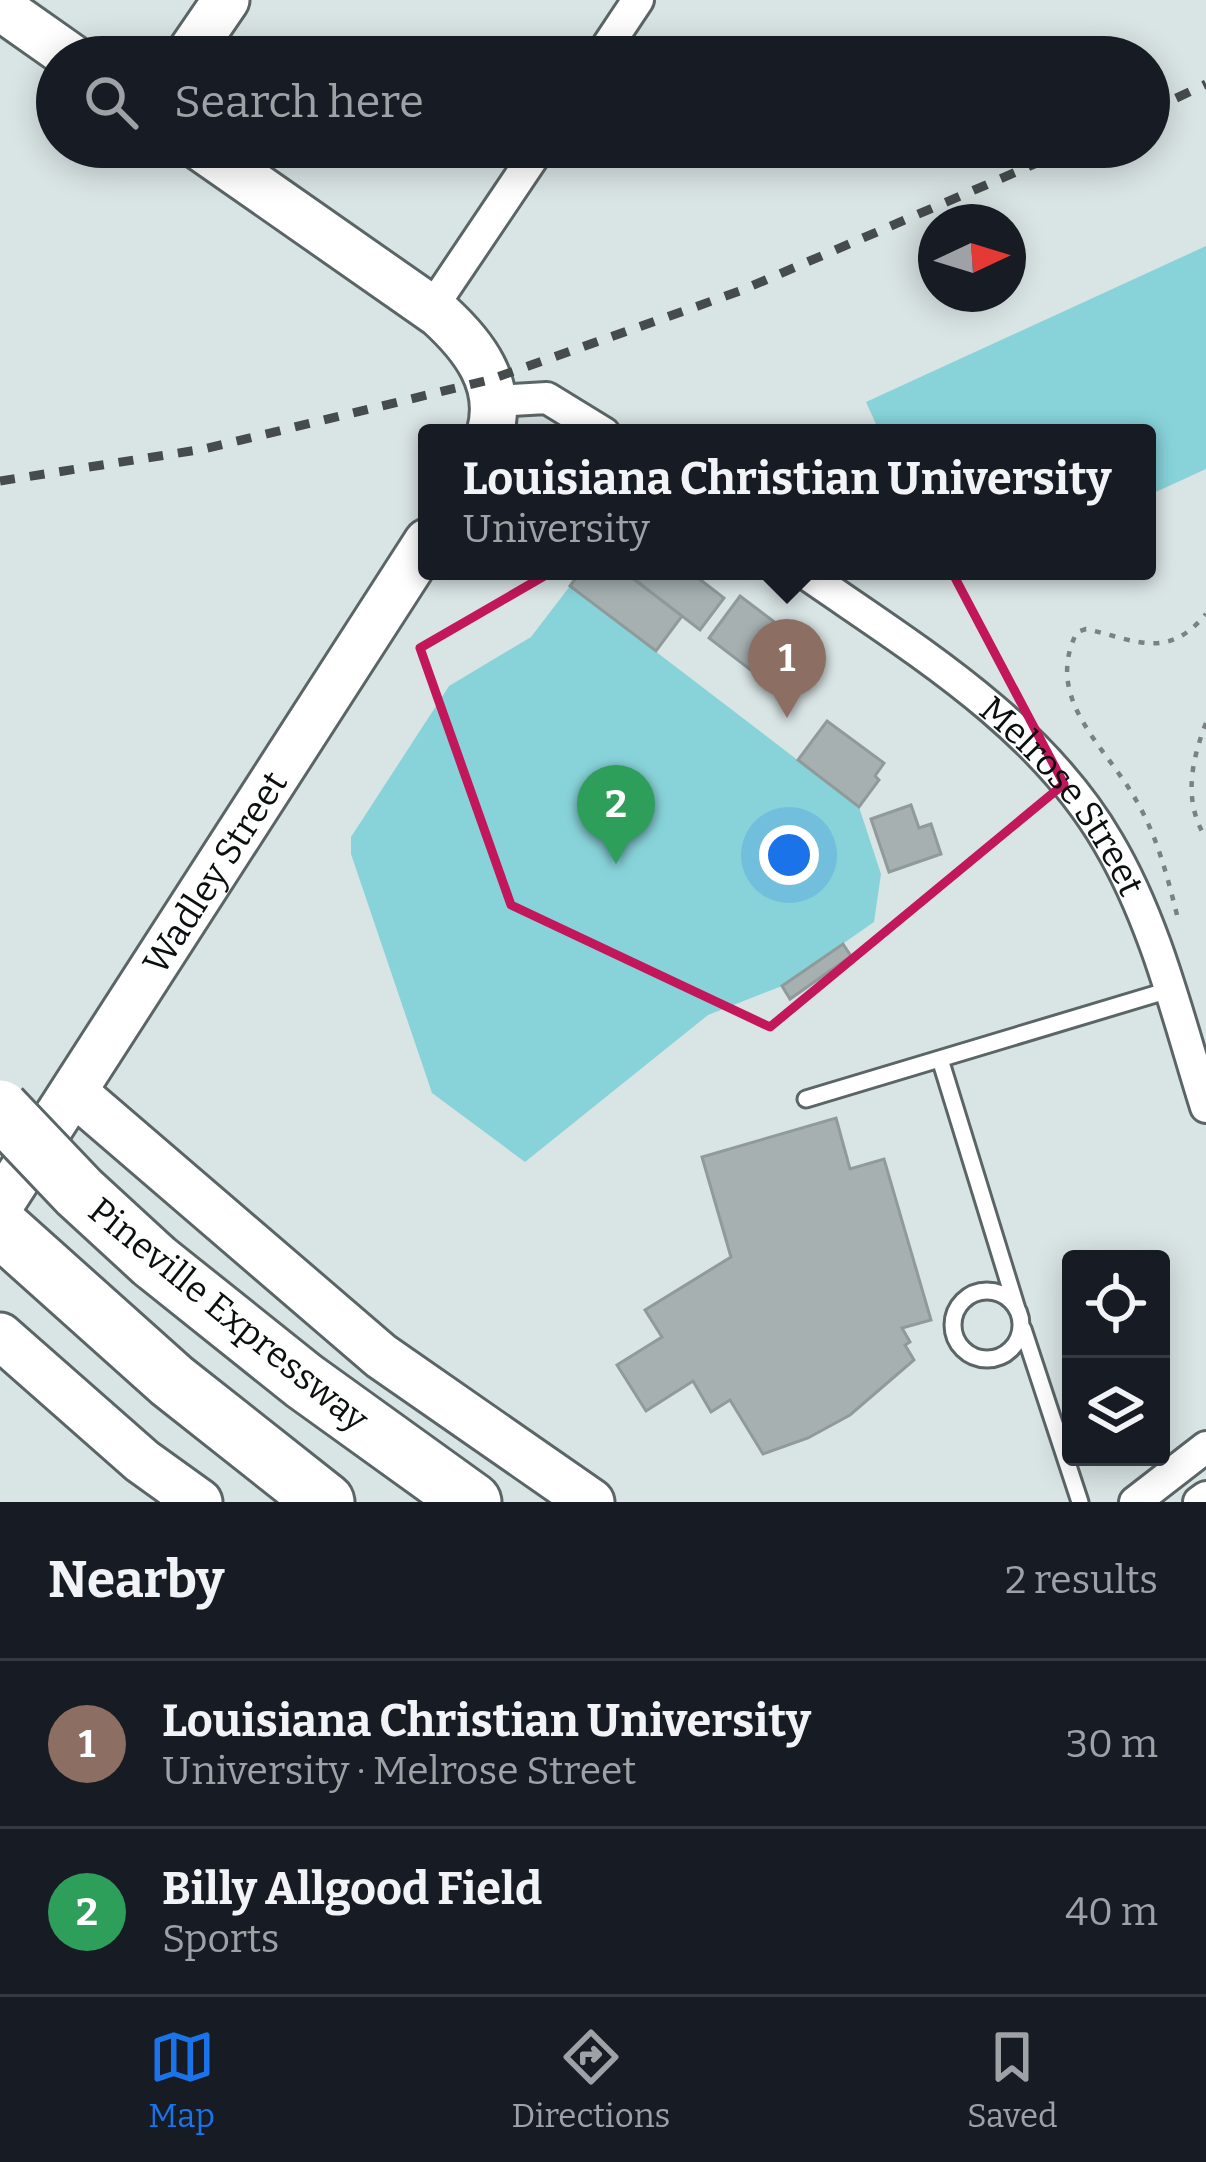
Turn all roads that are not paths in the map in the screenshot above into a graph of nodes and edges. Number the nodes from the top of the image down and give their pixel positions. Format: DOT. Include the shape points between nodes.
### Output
graph roads {
  1 [pos="226,0"];
  2 [pos="625,5"];
  3 [pos="0,8"];
  4 [pos="41,36"];
  5 [pos="201,36"];
  6 [pos="610,36"];
  7 [pos="230,168"];
  8 [pos="526,168"];
  9 [pos="431,309"];
  10 [pos="491,405"];
  11 [pos="589,424"];
  12 [pos="418,556"];
  13 [pos="815,580"];
  14 [pos="1169,990"];
  15 [pos="940,1059"];
  16 [pos="75,1093"];
  17 [pos="806,1100"];
  18 [pos="1206,1107"];
  19 [pos="0,1109"];
  20 [pos="0,1204"];
  21 [pos="0,1227"];
  22 [pos="1019,1315"];
  23 [pos="0,1336"];
  24 [pos="1206,1447"];
  25 [pos="199,1502"];
  26 [pos="325,1502"];
  27 [pos="472,1502"];
  28 [pos="591,1502"];
  29 [pos="1080,1502"];
  30 [pos="1136,1502"];
  1 -- 5 [label="main road"];
  2 -- 6 [label="street"];
  3 -- 4 [label="main road"];
  7 -- 9 [label="main road"];
  8 -- 9 [label="street"];
  9 -- 10 [label="main road" via="466,339"];
  10 -- 11 [label="street" via="547,398"];
  12 -- 16 [label="main road, Wadley Street"];
  13 -- 14 [label="street, Melrose Street" via="941,668 1069,785 1133,892"];
  14 -- 15 [label="lane"];
  14 -- 18 [label="street, Melrose Street"];
  15 -- 17 [label="lane"];
  15 -- 22 [label="lane"];
  16 -- 20 [label="main road, Wadley Street"];
  16 -- 28 [label="main road" via="381,1356"];
  19 -- 27 [label="highway, Pineville Expressway, bridge" via="154,1261"];
  21 -- 26 [label="highway" via="172,1382"];
  22 -- 22 [label="lane" via="992,1291 971,1294 956,1310 953,1332 965,1352 999,1357 1016,1342"];
  22 -- 29 [label="lane"];
  23 -- 25 [label="main road"];
  24 -- 30 [label="street"];
}
